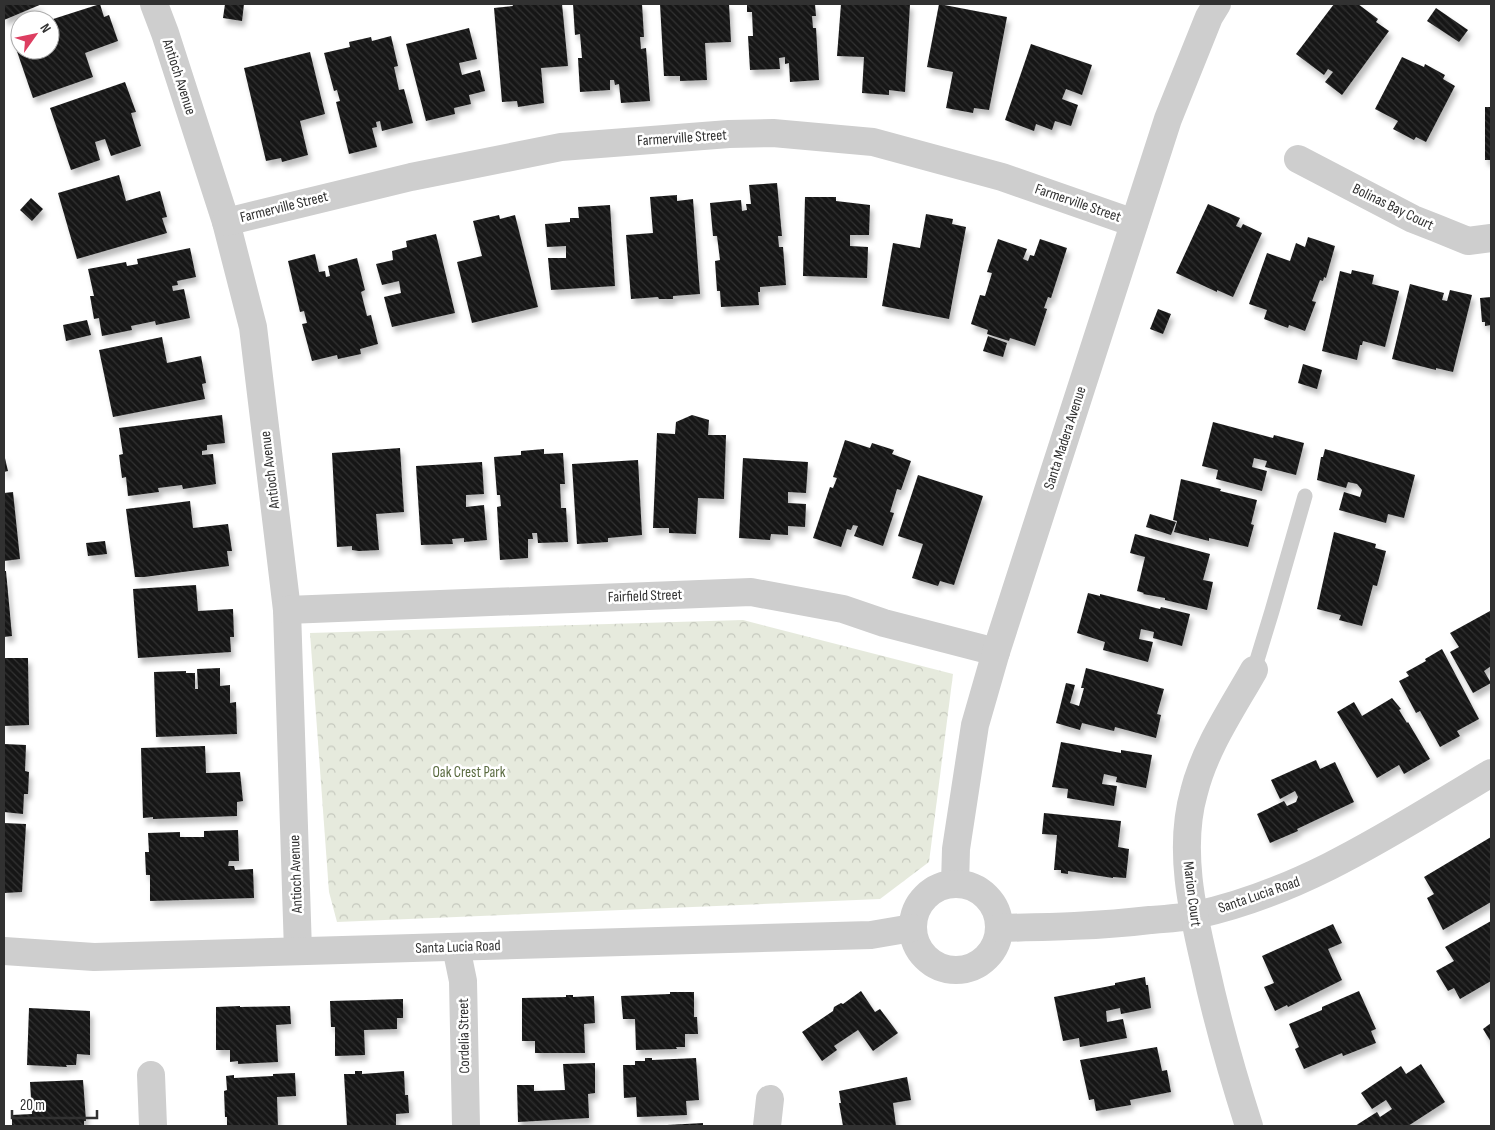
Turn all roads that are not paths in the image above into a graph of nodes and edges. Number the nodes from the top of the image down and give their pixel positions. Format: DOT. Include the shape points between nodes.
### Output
graph roads {
  1 [pos="154,4"];
  2 [pos="1217,4"];
  3 [pos="1298,159"];
  4 [pos="226,222"];
  5 [pos="1134,223"];
  6 [pos="1491,238"];
  7 [pos="1305,496"];
  8 [pos="287,610"];
  9 [pos="996,652"];
  10 [pos="1254,670"];
  11 [pos="1491,773"];
  12 [pos="955,884"];
  13 [pos="1194,916"];
  14 [pos="912,928"];
  15 [pos="999,928"];
  16 [pos="456,947"];
  17 [pos="4,951"];
  18 [pos="298,952"];
  19 [pos="151,1075"];
  20 [pos="770,1099"];
  21 [pos="153,1126"];
  22 [pos="466,1126"];
  23 [pos="767,1126"];
  24 [pos="1249,1126"];
  1 -- 4 [label="street, Antioch Avenue"];
  2 -- 5 [label="street, Santa Madera Avenue" via="1168,119"];
  3 -- 6 [label="street, Bolinas Bay Court" via="1413,219 1468,241"];
  4 -- 5 [label="street, Farmerville Street" via="411,177 561,147 773,133 872,142 1002,177"];
  4 -- 8 [label="street, Antioch Avenue" via="253,327"];
  5 -- 9 [label="street, Santa Madera Avenue"];
  7 -- 10 [label="lane"];
  8 -- 9 [label="street, Fairfield Street" via="751,592 843,609"];
  8 -- 18 [label="street, Antioch Avenue"];
  9 -- 12 [label="street, Santa Madera Avenue" via="975,725 956,849"];
  10 -- 13 [label="street, Marion Court" via="1211,747 1194,792 1186,844"];
  11 -- 13 [label="street, Santa Lucia Road" via="1313,875 1234,906"];
  12 -- 14 [label="street" via="941,886 920,902"];
  12 -- 15 [label="street" via="968,885 991,902"];
  13 -- 15 [label="street, Santa Lucia Road" via="1115,924"];
  13 -- 24 [label="street, Marion Court" via="1228,1057"];
  14 -- 15 [label="street" via="923,956 934,965 949,970 964,970 978,965 989,955"];
  14 -- 16 [label="street, Santa Lucia Road" via="871,935"];
  16 -- 18 [label="street, Santa Lucia Road"];
  16 -- 22 [label="street, Cordelia Street" via="462,981"];
  17 -- 18 [label="street, Santa Lucia Road" via="94,957"];
  19 -- 21 [label="street"];
  20 -- 23 [label="street"];
}
